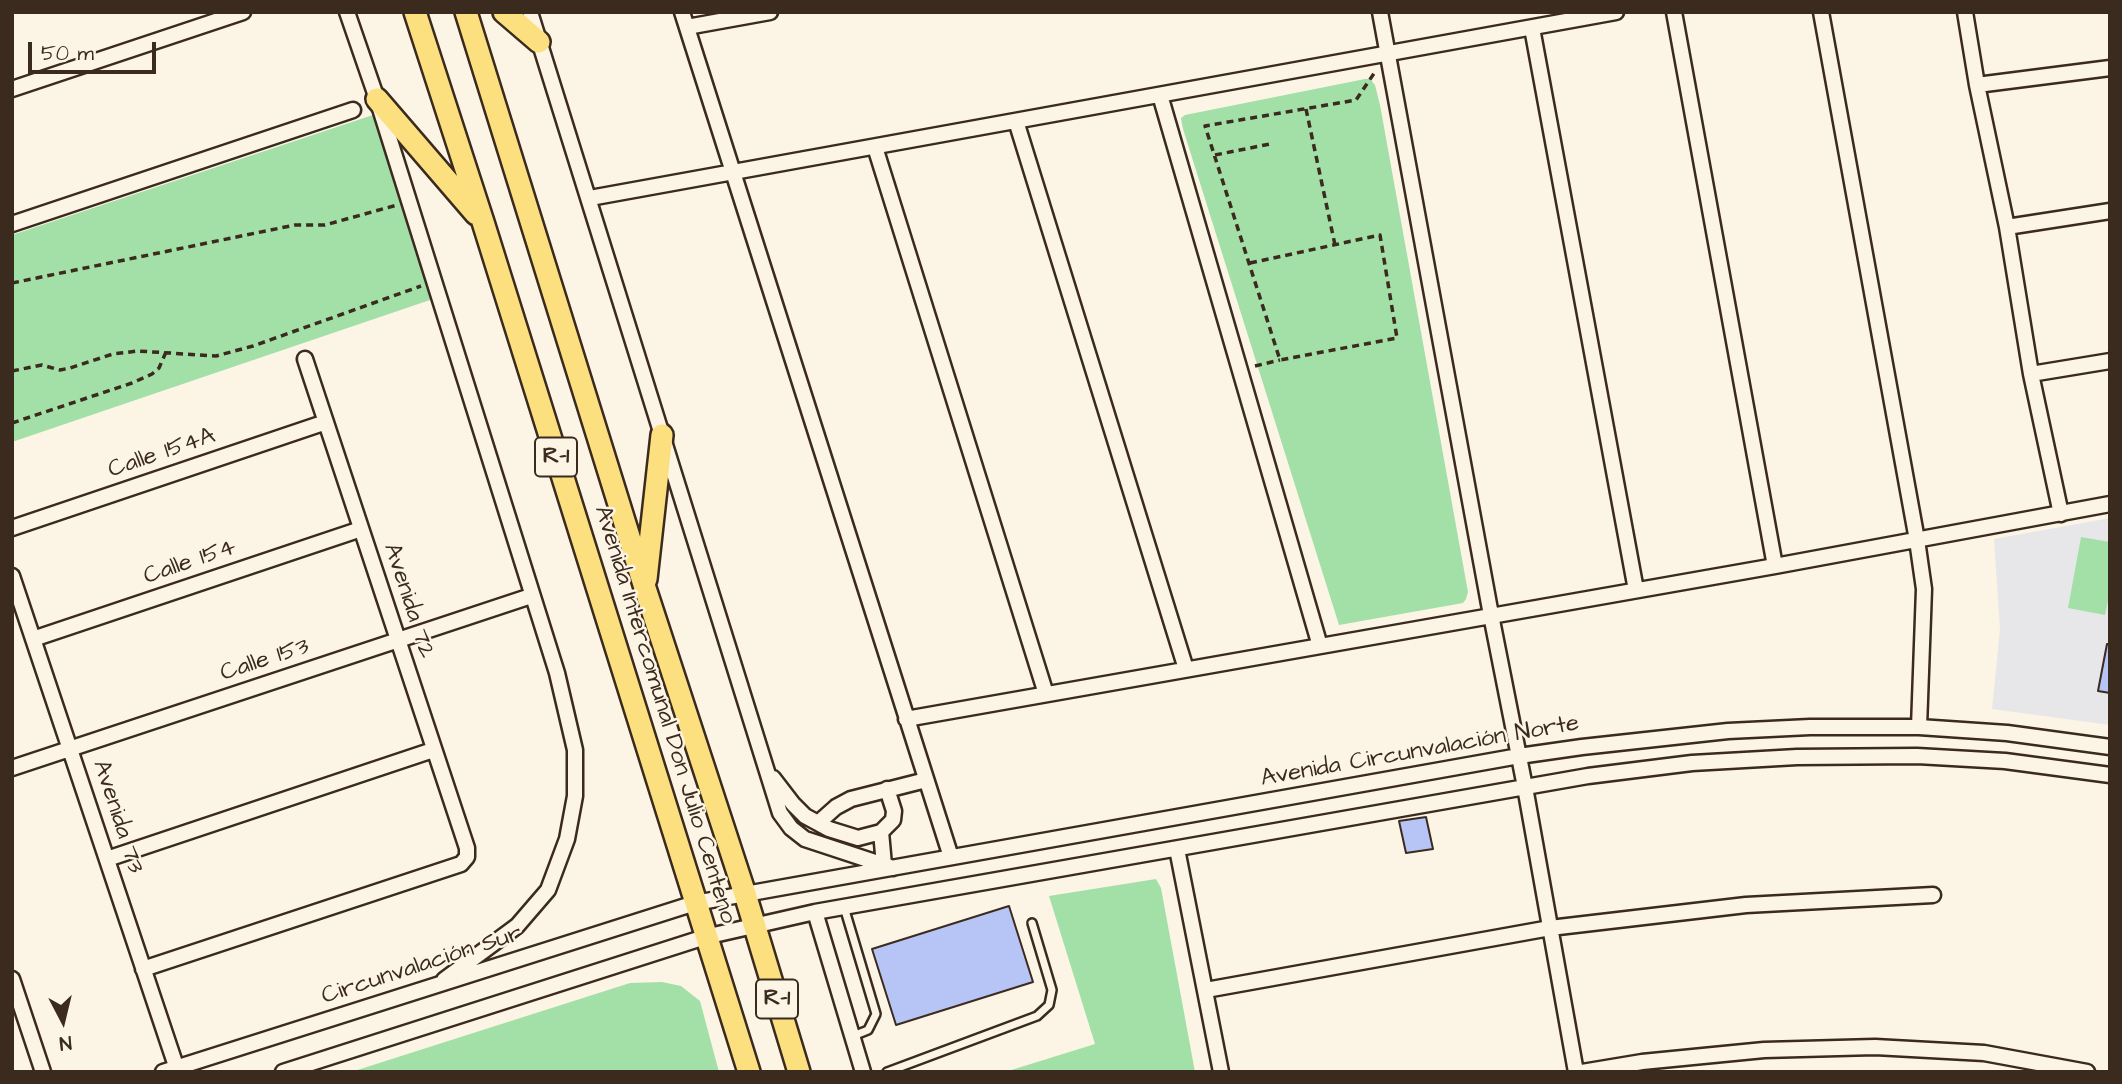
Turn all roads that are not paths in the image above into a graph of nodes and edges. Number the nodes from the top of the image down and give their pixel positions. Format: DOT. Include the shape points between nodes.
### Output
graph roads {
  1 [pos="243,12"];
  2 [pos="347,12"];
  3 [pos="415,12"];
  4 [pos="466,12"];
  5 [pos="504,12"];
  6 [pos="530,12"];
  7 [pos="682,12"];
  8 [pos="770,12"];
  9 [pos="1380,12"];
  10 [pos="1616,12"];
  11 [pos="1674,12"];
  12 [pos="1821,12"];
  13 [pos="1965,12"];
  14 [pos="687,27"];
  15 [pos="1532,27"];
  16 [pos="539,42"];
  17 [pos="1387,54"];
  18 [pos="2110,68"];
  19 [pos="1977,85"];
  20 [pos="12,89"];
  21 [pos="1160,95"];
  22 [pos="377,99"];
  23 [pos="353,110"];
  24 [pos="1016,121"];
  25 [pos="875,147"];
  26 [pos="733,172"];
  27 [pos="590,198"];
  28 [pos="2110,211"];
  29 [pos="483,222"];
  30 [pos="12,224"];
  31 [pos="2007,227"];
  32 [pos="305,359"];
  33 [pos="2110,361"];
  34 [pos="2031,374"];
  35 [pos="326,422"];
  36 [pos="662,435"];
  37 [pos="2110,504"];
  38 [pos="2061,514"];
  39 [pos="12,528"];
  40 [pos="361,529"];
  41 [pos="1917,540"];
  42 [pos="1775,566"];
  43 [pos="12,576"];
  44 [pos="645,588"];
  45 [pos="1636,590"];
  46 [pos="531,596"];
  47 [pos="1491,615"];
  48 [pos="33,639"];
  49 [pos="397,641"];
  50 [pos="1320,646"];
  51 [pos="1186,669"];
  52 [pos="1046,694"];
  53 [pos="906,719"];
  54 [pos="1919,727"];
  55 [pos="2110,747"];
  56 [pos="70,749"];
  57 [pos="433,750"];
  58 [pos="1519,757"];
  59 [pos="12,768"];
  60 [pos="767,769"];
  61 [pos="2110,775"];
  62 [pos="926,780"];
  63 [pos="1525,787"];
  64 [pos="887,789"];
  65 [pos="818,823"];
  66 [pos="881,832"];
  67 [pos="1178,849"];
  68 [pos="950,858"];
  69 [pos="107,859"];
  70 [pos="889,867"];
  71 [pos="745,894"];
  72 [pos="1933,895"];
  73 [pos="695,903"];
  74 [pos="844,907"];
  75 [pos="814,912"];
  76 [pos="1032,923"];
  77 [pos="754,927"];
  78 [pos="1550,928"];
  79 [pos="705,937"];
  80 [pos="143,969"];
  81 [pos="12,979"];
  82 [pos="434,987"];
  83 [pos="1206,990"];
  84 [pos="852,1037"];
  85 [pos="172,1070"];
  86 [pos="43,1072"];
  87 [pos="283,1072"];
  88 [pos="749,1072"];
  89 [pos="799,1072"];
  90 [pos="863,1072"];
  91 [pos="887,1072"];
  92 [pos="1221,1072"];
  93 [pos="1576,1072"];
  94 [pos="1582,1072"];
  95 [pos="2087,1072"];
  1 -- 20 [label="street"];
  2 -- 22 [label="street"];
  3 -- 29 [label="main road, Avenida Intercomunal Don Julio Centeno / R-1"];
  4 -- 44 [label="main road, Avenida Intercomunal Don Julio Centeno / R-1"];
  5 -- 16 [label="main road"];
  6 -- 16 [label="street"];
  7 -- 14 [label="street"];
  8 -- 14 [label="street"];
  9 -- 17 [label="street"];
  10 -- 15 [label="street"];
  11 -- 42 [label="street"];
  12 -- 41 [label="street"];
  13 -- 19 [label="street"];
  14 -- 26 [label="street"];
  15 -- 17 [label="street"];
  15 -- 45 [label="street"];
  16 -- 27 [label="street"];
  17 -- 21 [label="street"];
  17 -- 47 [label="street"];
  18 -- 19 [label="street"];
  19 -- 31 [label="street"];
  21 -- 24 [label="street"];
  21 -- 50 [label="street"];
  22 -- 29 [label="main road"];
  22 -- 46 [label="street"];
  23 -- 30 [label="street"];
  24 -- 25 [label="street"];
  24 -- 51 [label="street"];
  25 -- 26 [label="street"];
  25 -- 52 [label="street"];
  26 -- 27 [label="street"];
  26 -- 53 [label="street"];
  27 -- 36 [label="street"];
  28 -- 31 [label="street"];
  29 -- 73 [label="main road, Avenida Intercomunal Don Julio Centeno / R-1"];
  31 -- 34 [label="street"];
  32 -- 35 [label="street, Avenida 72"];
  33 -- 34 [label="street"];
  34 -- 38 [label="street"];
  35 -- 39 [label="street, Calle 154A"];
  35 -- 40 [label="street, Avenida 72"];
  36 -- 44 [label="main road"];
  36 -- 60 [label="street"];
  37 -- 38 [label="street"];
  38 -- 41 [label="street"];
  40 -- 48 [label="street, Calle 154"];
  40 -- 49 [label="street, Avenida 72"];
  41 -- 42 [label="street"];
  41 -- 54 [label="street" via="1924,589"];
  42 -- 45 [label="street"];
  43 -- 48 [label="street, Avenida 73"];
  44 -- 71 [label="main road, Avenida Intercomunal Don Julio Centeno / R-1"];
  45 -- 47 [label="street"];
  46 -- 49 [label="street, Calle 153"];
  46 -- 82 [label="street" via="557,673 575,750 575,796 567,839 548,890 517,926"];
  47 -- 50 [label="street"];
  47 -- 58 [label="street"];
  48 -- 56 [label="street, Avenida 73"];
  49 -- 56 [label="street, Calle 153"];
  49 -- 57 [label="street, Avenida 72"];
  50 -- 51 [label="street"];
  51 -- 52 [label="street"];
  52 -- 53 [label="street"];
  53 -- 62 [label="street"];
  54 -- 55 [label="street, Avenida Circunvalación Norte"];
  54 -- 58 [label="street, Avenida Circunvalación Norte" via="1728,731"];
  56 -- 59 [label="street, Calle 153"];
  56 -- 69 [label="street, Avenida 73"];
  57 -- 69 [label="street"];
  57 -- 80 [label="street, Avenida 72" via="467,848 461,864"];
  58 -- 63 [label="street"];
  58 -- 68 [label="street, Avenida Circunvalación Norte"];
  60 -- 65 [label="street" via="793,804"];
  60 -- 70 [label="street" via="780,813 791,828 805,839"];
  61 -- 63 [label="street" via="2005,761 1797,757 1692,763"];
  62 -- 64 [label="street"];
  62 -- 68 [label="street"];
  63 -- 67 [label="street"];
  63 -- 78 [label="street"];
  64 -- 65 [label="street" via="851,799"];
  64 -- 66 [label="street" via="894,811"];
  65 -- 66 [label="street" via="859,838"];
  66 -- 70 [label="street"];
  67 -- 74 [label="street"];
  67 -- 83 [label="street"];
  68 -- 70 [label="street, Avenida Circunvalación Norte"];
  69 -- 80 [label="street, Avenida 73"];
  70 -- 71 [label="street, Avenida Circunvalación Norte"];
  71 -- 73 [label="street, Circunvalación Sur"];
  71 -- 77 [label="main road, Avenida Intercomunal Don Julio Centeno / R-1"];
  72 -- 78 [label="street" via="1746,905"];
  73 -- 79 [label="main road, Avenida Intercomunal Don Julio Centeno / R-1"];
  73 -- 82 [label="street, Circunvalación Sur"];
  74 -- 75 [label="street"];
  74 -- 84 [label="lane" via="876,1014 868,1030"];
  75 -- 77 [label="street"];
  75 -- 84 [label="street"];
  76 -- 91 [label="lane" via="1052,990 1049,1005 1037,1016"];
  77 -- 79 [label="street"];
  77 -- 89 [label="main road, Avenida Intercomunal Don Julio Centeno / R-1"];
  78 -- 83 [label="street"];
  78 -- 93 [label="street"];
  79 -- 87 [label="street"];
  79 -- 88 [label="main road, Avenida Intercomunal Don Julio Centeno / R-1"];
  80 -- 85 [label="street, Avenida 73"];
  81 -- 86 [label="street"];
  82 -- 85 [label="street, Circunvalación Sur"];
  83 -- 92 [label="street"];
  84 -- 90 [label="street"];
  94 -- 95 [label="street" via="1764,1050 1875,1047 1984,1053"];
}
